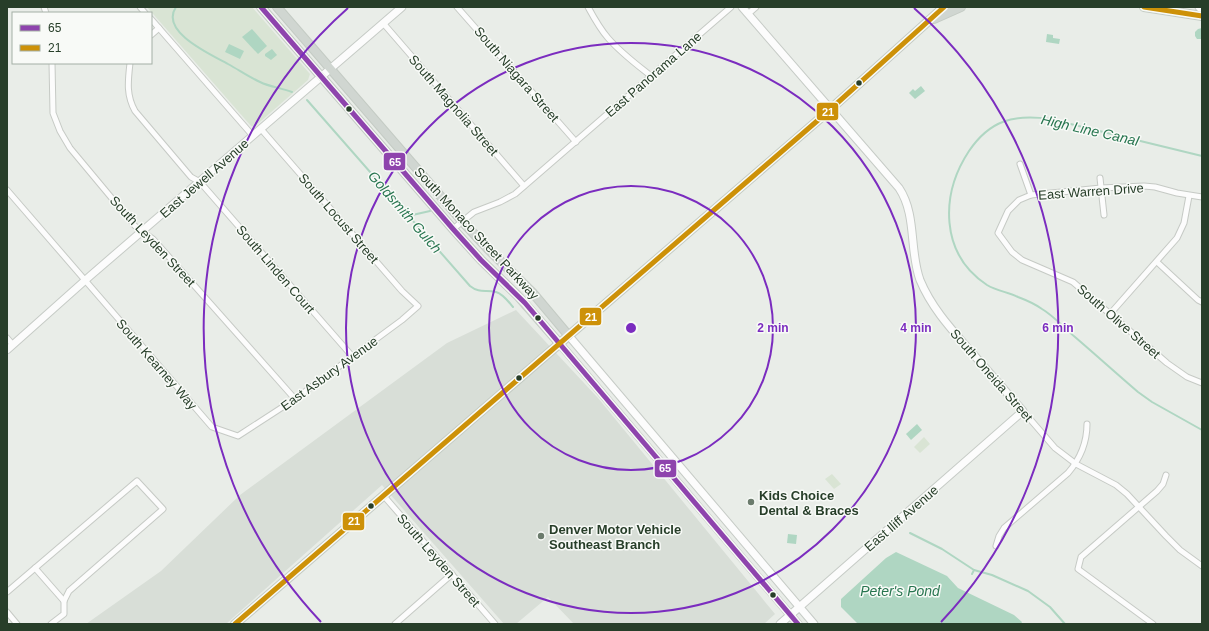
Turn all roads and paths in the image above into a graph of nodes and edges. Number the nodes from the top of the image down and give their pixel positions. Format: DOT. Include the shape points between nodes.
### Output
graph roads {
  1 [pos="261,7"];
  2 [pos="278,7"];
  3 [pos="402,7"];
  4 [pos="457,7"];
  5 [pos="588,7"];
  6 [pos="731,7"];
  7 [pos="742,7"];
  8 [pos="756,7"];
  9 [pos="944,7"];
  10 [pos="961,7"];
  11 [pos="1144,7"];
  12 [pos="1199,7"];
  13 [pos="1202,10"];
  14 [pos="748,14"];
  15 [pos="269,15"];
  16 [pos="1202,16"];
  17 [pos="152,20"];
  18 [pos="928,22"];
  19 [pos="383,23"];
  20 [pos="159,28"];
  21 [pos="152,34"];
  22 [pos="52,64"];
  23 [pos="130,64"];
  24 [pos="331,69"];
  25 [pos="650,76"];
  26 [pos="322,77"];
  27 [pos="831,109"];
  28 [pos="261,129"];
  29 [pos="253,136"];
  30 [pos="576,142"];
  31 [pos="1020,164"];
  32 [pos="1100,178"];
  33 [pos="200,182"];
  34 [pos="524,186"];
  35 [pos="1101,188"];
  36 [pos="7,190"];
  37 [pos="1031,195"];
  38 [pos="1189,196"];
  39 [pos="1202,197"];
  40 [pos="1104,215"];
  41 [pos="462,221"];
  42 [pos="453,229"];
  43 [pos="143,231"];
  44 [pos="1012,252"];
  45 [pos="1157,262"];
  46 [pos="85,281"];
  47 [pos="1202,302"];
  48 [pos="418,306"];
  49 [pos="1110,314"];
  50 [pos="569,336"];
  51 [pos="7,338"];
  52 [pos="560,344"];
  53 [pos="13,345"];
  54 [pos="7,350"];
  55 [pos="352,356"];
  56 [pos="1202,382"];
  57 [pos="295,399"];
  58 [pos="1023,411"];
  59 [pos="1087,424"];
  60 [pos="238,436"];
  61 [pos="1076,464"];
  62 [pos="1166,475"];
  63 [pos="383,495"];
  64 [pos="1140,507"];
  65 [pos="996,546"];
  66 [pos="1201,564"];
  67 [pos="35,568"];
  68 [pos="452,574"];
  69 [pos="7,592"];
  70 [pos="64,601"];
  71 [pos="800,607"];
  72 [pos="7,612"];
  73 [pos="790,615"];
  74 [pos="17,624"];
  75 [pos="51,624"];
  76 [pos="235,624"];
  77 [pos="395,624"];
  78 [pos="495,624"];
  79 [pos="780,624"];
  80 [pos="798,624"];
  81 [pos="814,624"];
  82 [pos="1153,624"];
  1 -- 15 [label="main road, South Monaco Street Parkway"];
  2 -- 15 [label="street"];
  2 -- 24 [label="main road, South Monaco Street Parkway"];
  3 -- 19 [label="street, East Jewell Avenue"];
  4 -- 30 [label="street, South Niagara Street"];
  5 -- 25 [label="street" via="609,39"];
  6 -- 25 [label="street, East Panorama Lane"];
  7 -- 14 [label="street, South Oneida Street"];
  8 -- 14 [label="street"];
  9 -- 18 [label="main road"];
  10 -- 18 [label="main road"];
  11 -- 16 [label="main road"];
  12 -- 13 [label="street"];
  14 -- 27 [label="street, South Oneida Street"];
  15 -- 26 [label="main road, South Monaco Street Parkway"];
  17 -- 20 [label="street"];
  18 -- 27 [label="main road"];
  19 -- 24 [label="street, East Jewell Avenue"];
  19 -- 34 [label="street, South Magnolia Street"];
  20 -- 21 [label="street"];
  20 -- 29 [label="street"];
  22 -- 43 [label="street, South Leyden Street" via="53,113 60,131 70,148 135,226"];
  23 -- 33 [label="street, South Linden Court" via="129,101 191,177"];
  24 -- 26 [label="street, East Jewell Avenue"];
  24 -- 41 [label="main road, South Monaco Street Parkway"];
  25 -- 30 [label="street, East Panorama Lane"];
  26 -- 28 [label="street, East Jewell Avenue"];
  26 -- 42 [label="main road, South Monaco Street Parkway"];
  27 -- 50 [label="main road"];
  27 -- 58 [label="street, South Oneida Street" via="902,193 908,210 917,269 935,307"];
  28 -- 29 [label="street, East Jewell Avenue"];
  28 -- 48 [label="street, South Locust Street" via="402,291"];
  29 -- 33 [label="street, East Jewell Avenue"];
  30 -- 34 [label="street"];
  31 -- 37 [label="street"];
  32 -- 35 [label="street"];
  33 -- 43 [label="street, East Jewell Avenue"];
  33 -- 55 [label="street, South Linden Court"];
  34 -- 41 [label="street" via="507,199 479,209"];
  35 -- 37 [label="street, East Warren Drive"];
  35 -- 38 [label="street, East Warren Drive" via="1148,186"];
  35 -- 40 [label="street"];
  36 -- 46 [label="street, South Kearney Way"];
  37 -- 44 [label="street, East Warren Drive" via="1019,200 1008,211 998,233"];
  38 -- 39 [label="street, East Warren Drive"];
  38 -- 45 [label="street" via="1180,233"];
  41 -- 42 [label="street"];
  41 -- 50 [label="main road, South Monaco Street Parkway" via="532,292"];
  42 -- 52 [label="main road, South Monaco Street Parkway" via="516,293"];
  43 -- 46 [label="street, East Jewell Avenue"];
  43 -- 57 [label="street, South Leyden Street" via="159,245"];
  44 -- 49 [label="street, South Olive Street" via="1022,260 1073,282"];
  45 -- 47 [label="street"];
  45 -- 49 [label="street"];
  46 -- 53 [label="street, East Jewell Avenue"];
  46 -- 60 [label="street, South Kearney Way" via="212,427"];
  48 -- 55 [label="street, East Asbury Avenue"];
  49 -- 56 [label="street, South Olive Street" via="1167,363 1187,377"];
  50 -- 52 [label="main road"];
  50 -- 71 [label="street, South Monaco Street Parkway"];
  51 -- 53 [label="street"];
  52 -- 63 [label="main road"];
  52 -- 73 [label="street, South Monaco Street Parkway"];
  53 -- 54 [label="street, East Jewell Avenue"];
  55 -- 57 [label="street, East Asbury Avenue"];
  57 -- 60 [label="street, East Asbury Avenue"];
  58 -- 61 [label="street, South Oneida Street" via="1056,448"];
  58 -- 71 [label="street, East Iliff Avenue"];
  59 -- 61 [label="street" via="1085,442"];
  61 -- 64 [label="street, South Oneida Street" via="1116,485"];
  61 -- 65 [label="street" via="1004,528"];
  62 -- 64 [label="street" via="1163,484"];
  63 -- 68 [label="street, South Leyden Street"];
  63 -- 76 [label="main road"];
  64 -- 66 [label="street, South Oneida Street" via="1171,541"];
  64 -- 82 [label="street" via="1081,557 1078,569"];
  67 -- 69 [label="street"];
  67 -- 70 [label="street"];
  67 -- 70 [label="street" via="137,481 163,509 69,591"];
  68 -- 77 [label="street"];
  68 -- 78 [label="street, South Leyden Street"];
  70 -- 75 [label="street" via="64,614"];
  71 -- 73 [label="street, East Iliff Avenue"];
  71 -- 81 [label="street, South Monaco Street Parkway"];
  72 -- 74 [label="street"];
  73 -- 79 [label="street, East Iliff Avenue"];
  73 -- 80 [label="street, South Monaco Street Parkway"];
}
